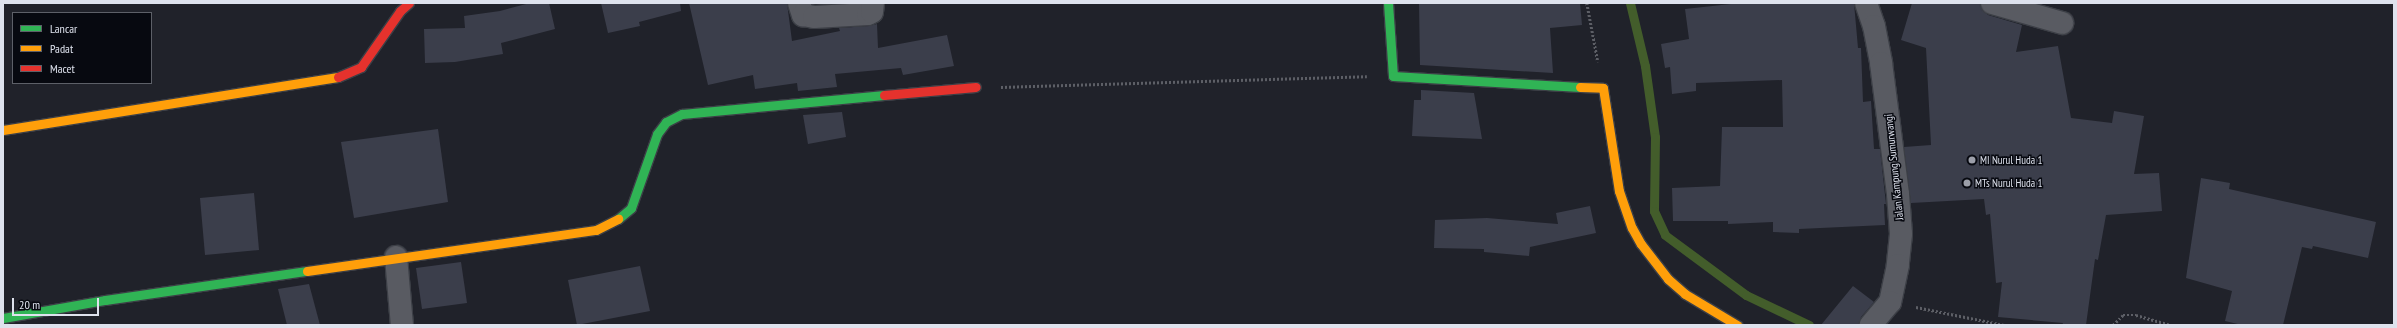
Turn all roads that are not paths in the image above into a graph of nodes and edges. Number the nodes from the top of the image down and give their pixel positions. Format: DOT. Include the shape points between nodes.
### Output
graph roads {
  1 [pos="409,3"];
  2 [pos="799,3"];
  3 [pos="873,3"];
  4 [pos="1388,3"];
  5 [pos="1866,3"];
  6 [pos="1992,3"];
  7 [pos="2062,23"];
  8 [pos="976,87"];
  9 [pos="3,130"];
  10 [pos="396,257"];
  11 [pos="3,318"];
  12 [pos="402,325"];
  13 [pos="1737,325"];
  14 [pos="1871,325"];
  1 -- 9 [label="street" via="400,11 361,67 333,79"];
  2 -- 3 [label="street" via="803,15 814,17 868,14 872,12"];
  4 -- 13 [label="street" via="1393,76 1602,88 1619,191 1632,228 1641,244 1663,273 1685,294"];
  5 -- 14 [label="street, Jalan Kampung Sumurwangi" via="1874,26 1881,63 1898,194 1900,241 1890,302"];
  6 -- 7 [label="street"];
  8 -- 10 [label="street" via="682,114 666,122 657,134 631,208 616,221 596,230"];
  10 -- 11 [label="street" via="105,300"];
  10 -- 12 [label="street"];
}
